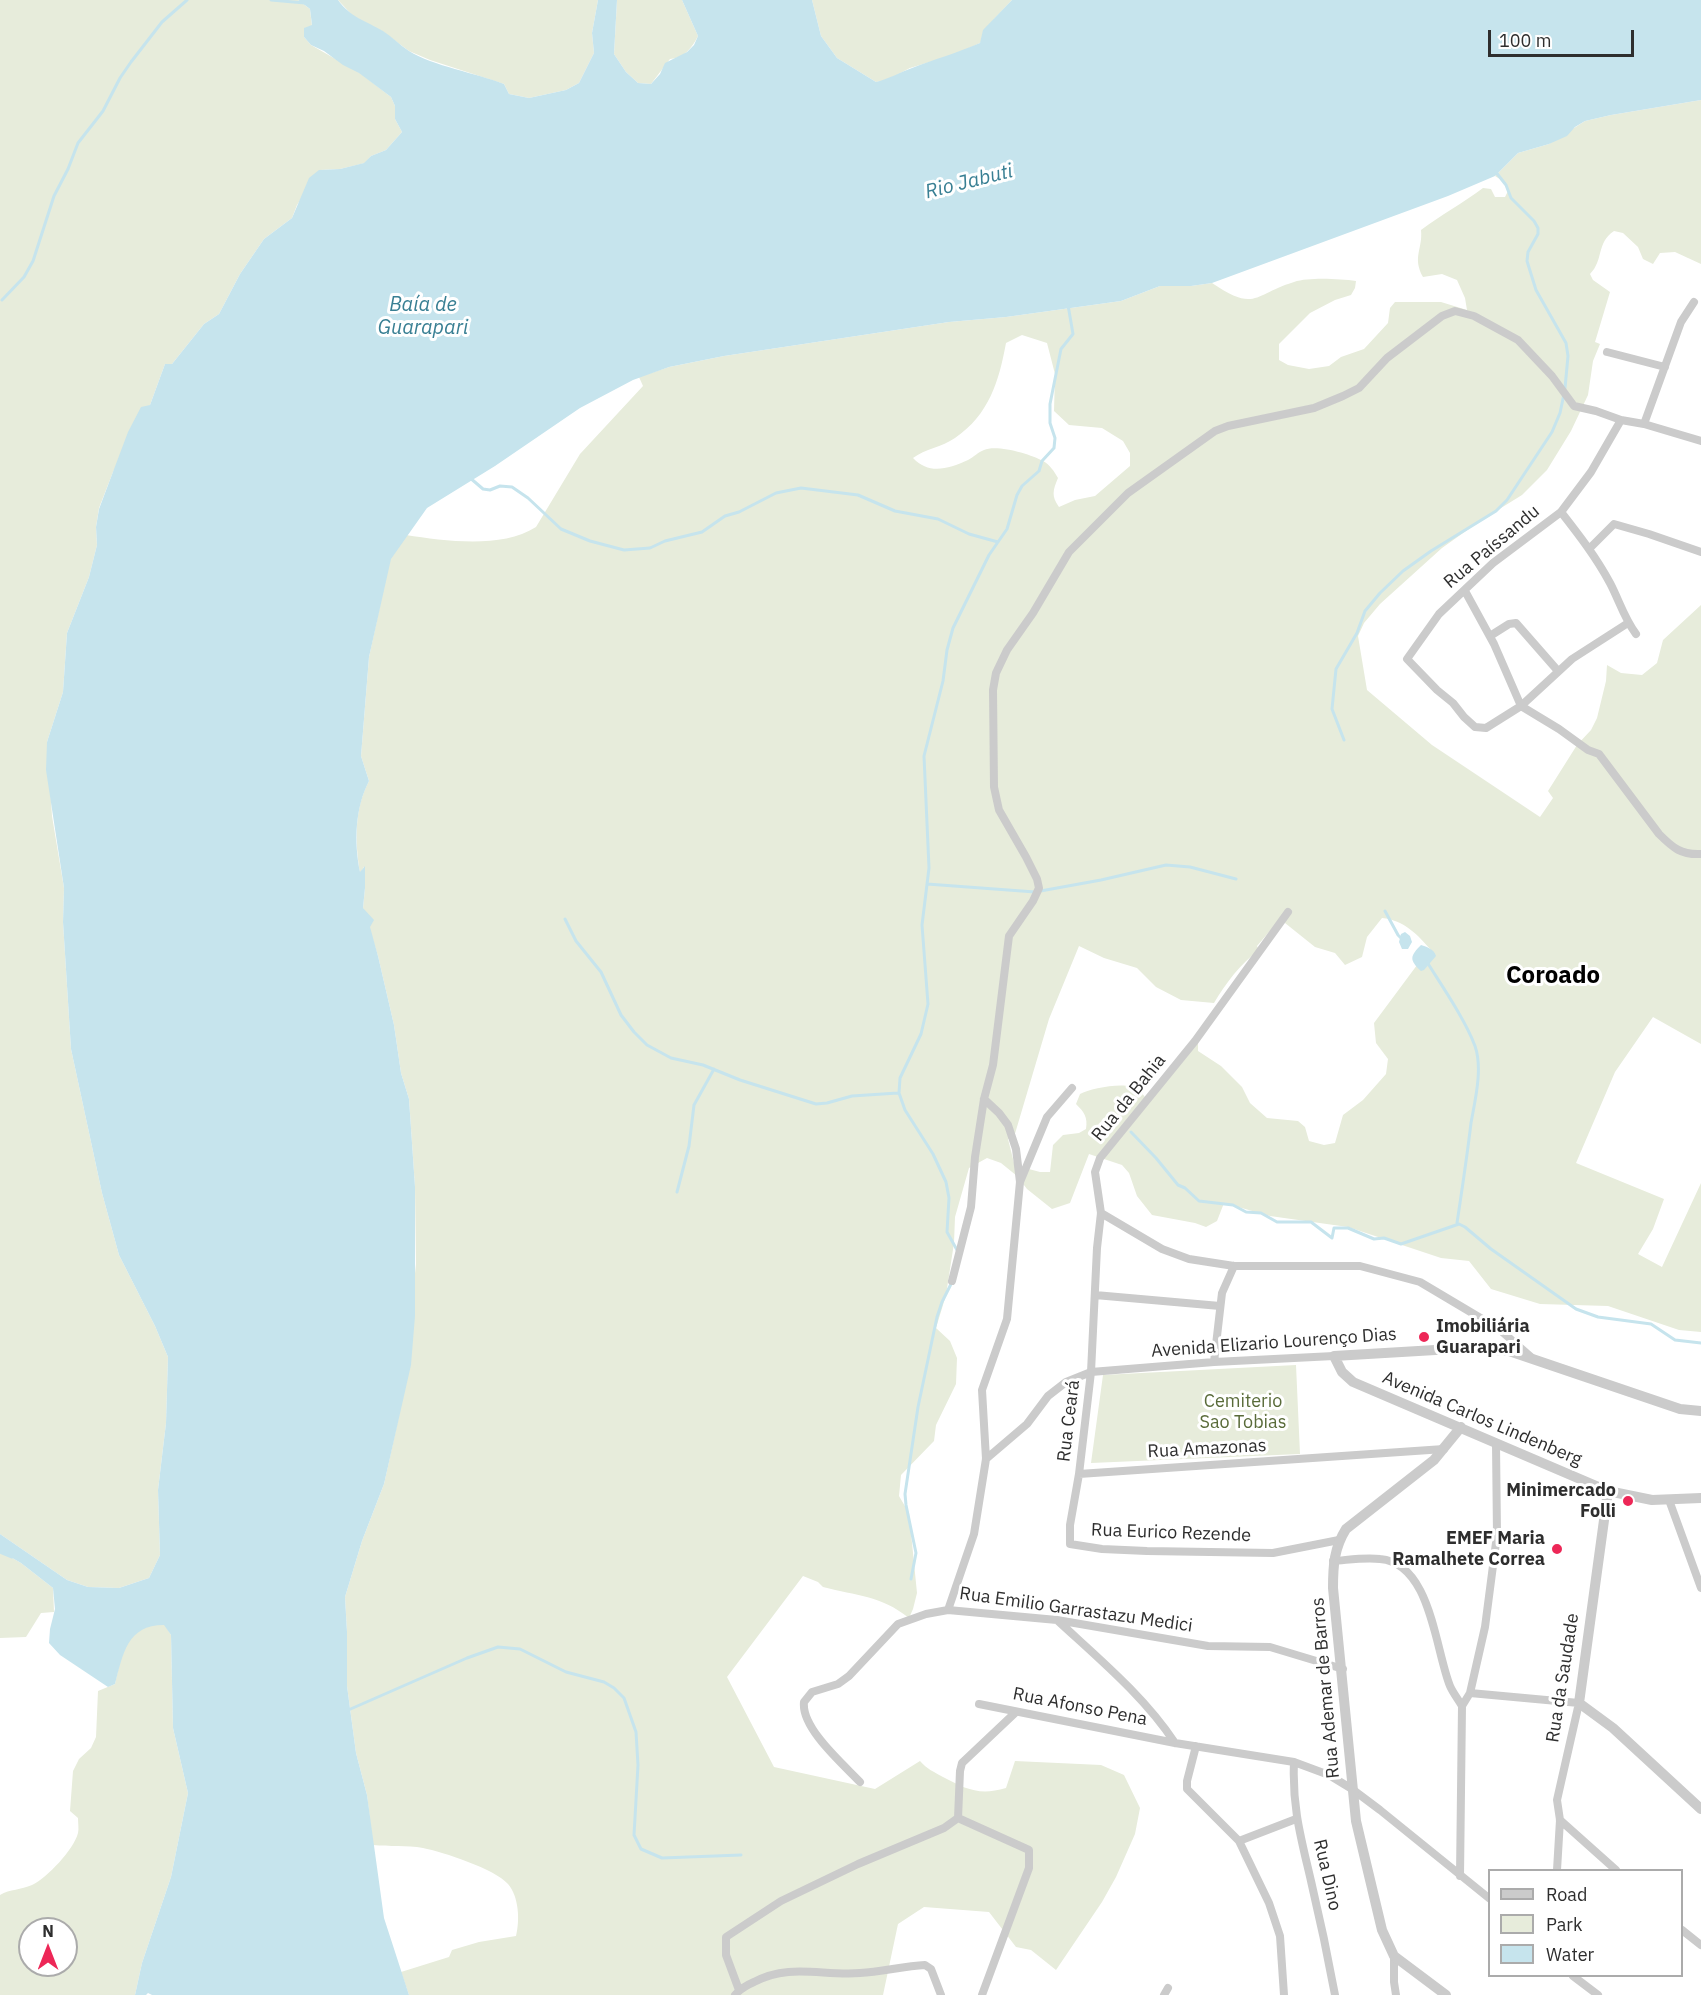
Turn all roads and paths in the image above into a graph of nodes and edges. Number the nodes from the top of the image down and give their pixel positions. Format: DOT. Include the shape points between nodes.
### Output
graph roads {
  1 [pos="1694,302"];
  2 [pos="1607,352"];
  3 [pos="1665,367"];
  4 [pos="1621,420"];
  5 [pos="1644,424"];
  6 [pos="1701,441"];
  7 [pos="1561,512"];
  8 [pos="1590,548"];
  9 [pos="1701,552"];
  10 [pos="1465,591"];
  11 [pos="1628,623"];
  12 [pos="1636,634"];
  13 [pos="1490,636"];
  14 [pos="1558,671"];
  15 [pos="1521,706"];
  16 [pos="1701,854"];
  17 [pos="1288,912"];
  18 [pos="1072,1088"];
  19 [pos="984,1100"];
  20 [pos="1020,1182"];
  21 [pos="1101,1213"];
  22 [pos="1234,1266"];
  23 [pos="952,1281"];
  24 [pos="1095,1295"];
  25 [pos="1220,1306"];
  26 [pos="1334,1356"];
  27 [pos="1533,1359"];
  28 [pos="1214,1362"];
  29 [pos="1091,1372"];
  30 [pos="1701,1411"];
  31 [pos="1461,1427"];
  32 [pos="1496,1444"];
  33 [pos="1444,1449"];
  34 [pos="986,1459"];
  35 [pos="1079,1474"];
  36 [pos="1608,1491"];
  37 [pos="1701,1498"];
  38 [pos="1669,1500"];
  39 [pos="1339,1540"];
  40 [pos="1333,1561"];
  41 [pos="1701,1588"];
  42 [pos="948,1610"];
  43 [pos="1057,1620"];
  44 [pos="1342,1670"];
  45 [pos="1470,1693"];
  46 [pos="1579,1703"];
  47 [pos="979,1704"];
  48 [pos="1462,1706"];
  49 [pos="1016,1712"];
  50 [pos="1175,1743"];
  51 [pos="1196,1746"];
  52 [pos="1294,1762"];
  53 [pos="860,1782"];
  54 [pos="1352,1789"];
  55 [pos="1701,1809"];
  56 [pos="958,1818"];
  57 [pos="1296,1819"];
  58 [pos="1560,1820"];
  59 [pos="1239,1841"];
  60 [pos="1557,1869"];
  61 [pos="1615,1869"];
  62 [pos="1460,1876"];
  63 [pos="1488,1897"];
  64 [pos="1683,1931"];
  65 [pos="1701,1945"];
  66 [pos="1394,1956"];
  67 [pos="1574,1977"];
  68 [pos="737,1993"];
  69 [pos="941,1995"];
  70 [pos="982,1995"];
  71 [pos="1284,1995"];
  72 [pos="1335,1995"];
  73 [pos="1396,1995"];
  74 [pos="1446,1995"];
  75 [pos="1598,1995"];
  1 -- 3 [label="street" via="1681,321"];
  2 -- 3 [label="street"];
  3 -- 5 [label="street"];
  4 -- 5 [label="street"];
  4 -- 7 [label="street, Rua Paíssandu" via="1591,472"];
  4 -- 19 [label="street" via="1574,406 1518,340 1474,316 1455,311 1442,316 1388,358 1359,388 1328,404 1215,431 1128,493 1069,552 1007,650 993,690 994,787 999,810 1039,888 1009,936 993,1065"];
  5 -- 6 [label="street"];
  7 -- 8 [label="street"];
  7 -- 10 [label="street, Rua Paíssandu" via="1493,563"];
  8 -- 9 [label="street" via="1614,524"];
  8 -- 11 [label="street"];
  10 -- 13 [label="street"];
  10 -- 15 [label="street, Rua Paíssandu" via="1439,614 1407,659 1475,727 1486,728"];
  11 -- 12 [label="street"];
  11 -- 14 [label="street"];
  13 -- 14 [label="street" via="1516,623"];
  13 -- 15 [label="street"];
  14 -- 15 [label="street"];
  15 -- 16 [label="street" via="1599,754 1670,845 1686,854"];
  17 -- 21 [label="street, Rua da Bahia" via="1195,1041 1100,1158 1095,1172"];
  18 -- 20 [label="street" via="1047,1117"];
  19 -- 20 [label="street" via="1008,1125"];
  19 -- 23 [label="street" via="971,1206"];
  20 -- 34 [label="street, Rua Emilio Garrastazu Medici" via="1007,1319 982,1390"];
  21 -- 22 [label="street" via="1162,1249 1189,1259"];
  21 -- 24 [label="street, Rua da Bahia"];
  22 -- 25 [label="street"];
  22 -- 27 [label="street" via="1360,1266 1420,1282 1499,1329"];
  24 -- 25 [label="street"];
  24 -- 29 [label="street, Rua da Bahia"];
  25 -- 28 [label="street"];
  26 -- 27 [label="street, Avenida Elizario Lourenço Dias" via="1469,1348 1509,1351"];
  26 -- 28 [label="street, Avenida Elizario Lourenço Dias"];
  26 -- 31 [label="street, Avenida Carlos Lindenberg" via="1353,1382"];
  27 -- 30 [label="street, Avenida Elizario Lourenço Dias" via="1680,1409"];
  28 -- 29 [label="street, Avenida Elizario Lourenço Dias"];
  29 -- 34 [label="street, Avenida Elizario Lourenço Dias" via="1066,1382 1048,1396 1027,1424"];
  29 -- 35 [label="street, Rua Ceará"];
  31 -- 32 [label="street, Avenida Carlos Lindenberg"];
  31 -- 33 [label="street, Rua Ademar de Barros"];
  32 -- 36 [label="street, Avenida Carlos Lindenberg"];
  32 -- 45 [label="street" via="1497,1535 1485,1627"];
  33 -- 35 [label="street, Rua Amazonas"];
  33 -- 39 [label="street, Rua Ademar de Barros" via="1354,1522"];
  34 -- 42 [label="street, Rua Emilio Garrastazu Medici" via="974,1534"];
  35 -- 39 [label="street, Rua Eurico Rezende" via="1070,1544 1147,1551 1273,1553"];
  36 -- 38 [label="street, Avenida Carlos Lindenberg"];
  36 -- 46 [label="street, Rua da Saudade"];
  37 -- 38 [label="street, Avenida Carlos Lindenberg"];
  38 -- 41 [label="street"];
  39 -- 40 [label="street, Rua Ademar de Barros"];
  40 -- 44 [label="street, Rua Ademar de Barros"];
  40 -- 48 [label="street" via="1381,1558 1407,1571 1417,1583 1450,1685"];
  42 -- 43 [label="street, Rua Emilio Garrastazu Medici"];
  42 -- 53 [label="street" via="898,1624 849,1676 812,1692 804,1701 806,1716 820,1738"];
  43 -- 44 [label="street, Rua Emilio Garrastazu Medici" via="1208,1646 1270,1647"];
  43 -- 50 [label="street, Rua Afonso Pena" via="1120,1679"];
  44 -- 54 [label="street, Rua Ademar de Barros"];
  45 -- 46 [label="street"];
  45 -- 48 [label="street"];
  46 -- 55 [label="street" via="1613,1728"];
  46 -- 58 [label="street, Rua da Saudade" via="1557,1800"];
  47 -- 49 [label="street, Rua Afonso Pena"];
  48 -- 62 [label="street"];
  49 -- 50 [label="street, Rua Afonso Pena"];
  49 -- 56 [label="street" via="962,1763"];
  50 -- 51 [label="street, Rua Afonso Pena"];
  51 -- 52 [label="street, Rua Afonso Pena"];
  51 -- 59 [label="street" via="1187,1789"];
  52 -- 54 [label="street, Rua Afonso Pena"];
  52 -- 57 [label="street, Rua Dino"];
  54 -- 62 [label="street, Rua Afonso Pena"];
  54 -- 66 [label="street, Rua Ademar de Barros" via="1382,1930"];
  56 -- 68 [label="street" via="944,1828 781,1901 728,1935 726,1955"];
  56 -- 70 [label="street" via="1029,1850 1029,1868"];
  57 -- 59 [label="street"];
  57 -- 72 [label="street, Rua Dino"];
  58 -- 60 [label="street, Rua da Saudade"];
  58 -- 61 [label="street"];
  59 -- 71 [label="street" via="1280,1936"];
  62 -- 63 [label="street, Rua Afonso Pena"];
  64 -- 65 [label="street"];
  66 -- 73 [label="street, Rua Ademar de Barros"];
  66 -- 74 [label="street"];
  67 -- 75 [label="street"];
  68 -- 69 [label="street" via="779,1971 848,1974 925,1965 932,1970"];
}
